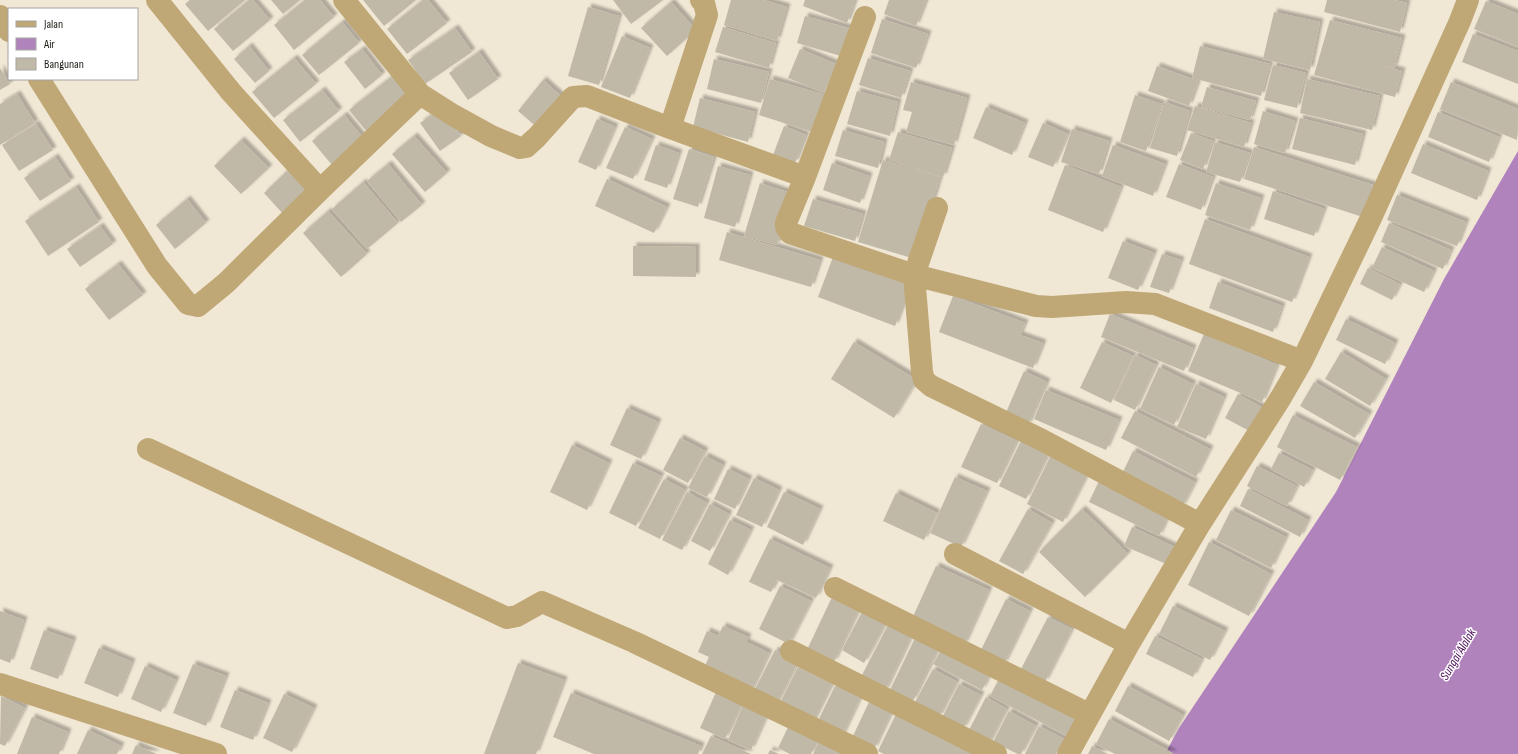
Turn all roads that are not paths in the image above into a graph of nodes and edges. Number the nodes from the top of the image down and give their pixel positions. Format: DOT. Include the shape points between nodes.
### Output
graph roads {
  1 [pos="157,0"];
  2 [pos="344,0"];
  3 [pos="701,0"];
  4 [pos="1468,0"];
  5 [pos="0,16"];
  6 [pos="866,17"];
  7 [pos="8,29"];
  8 [pos="41,80"];
  9 [pos="420,94"];
  10 [pos="670,128"];
  11 [pos="805,177"];
  12 [pos="320,190"];
  13 [pos="937,208"];
  14 [pos="914,275"];
  15 [pos="1302,361"];
  16 [pos="148,449"];
  17 [pos="1200,524"];
  18 [pos="955,554"];
  19 [pos="835,588"];
  20 [pos="1129,644"];
  21 [pos="791,651"];
  22 [pos="0,684"];
  23 [pos="1089,714"];
  24 [pos="216,754"];
  25 [pos="867,754"];
  26 [pos="996,754"];
  27 [pos="1068,754"];
  1 -- 12 [label="street" via="231,92"];
  2 -- 9 [label="street"];
  3 -- 10 [label="street" via="707,14"];
  4 -- 15 [label="street" via="1371,218"];
  5 -- 7 [label="street"];
  6 -- 11 [label="street"];
  8 -- 12 [label="street" via="157,266 188,304 198,306 226,283"];
  9 -- 10 [label="street" via="491,136 520,148 526,147 573,97 578,96 587,96"];
  9 -- 12 [label="street"];
  10 -- 11 [label="street"];
  11 -- 14 [label="street" via="786,223 790,233"];
  13 -- 14 [label="street"];
  14 -- 15 [label="street" via="1036,306 1126,302 1155,304"];
  14 -- 17 [label="street" via="924,380 931,386 1042,440"];
  15 -- 17 [label="street"];
  16 -- 25 [label="street" via="507,618 517,616 542,602 634,642"];
  17 -- 20 [label="street"];
  18 -- 20 [label="street"];
  19 -- 23 [label="street"];
  20 -- 23 [label="street"];
  21 -- 26 [label="street"];
  22 -- 24 [label="street"];
  23 -- 27 [label="street"];
}
